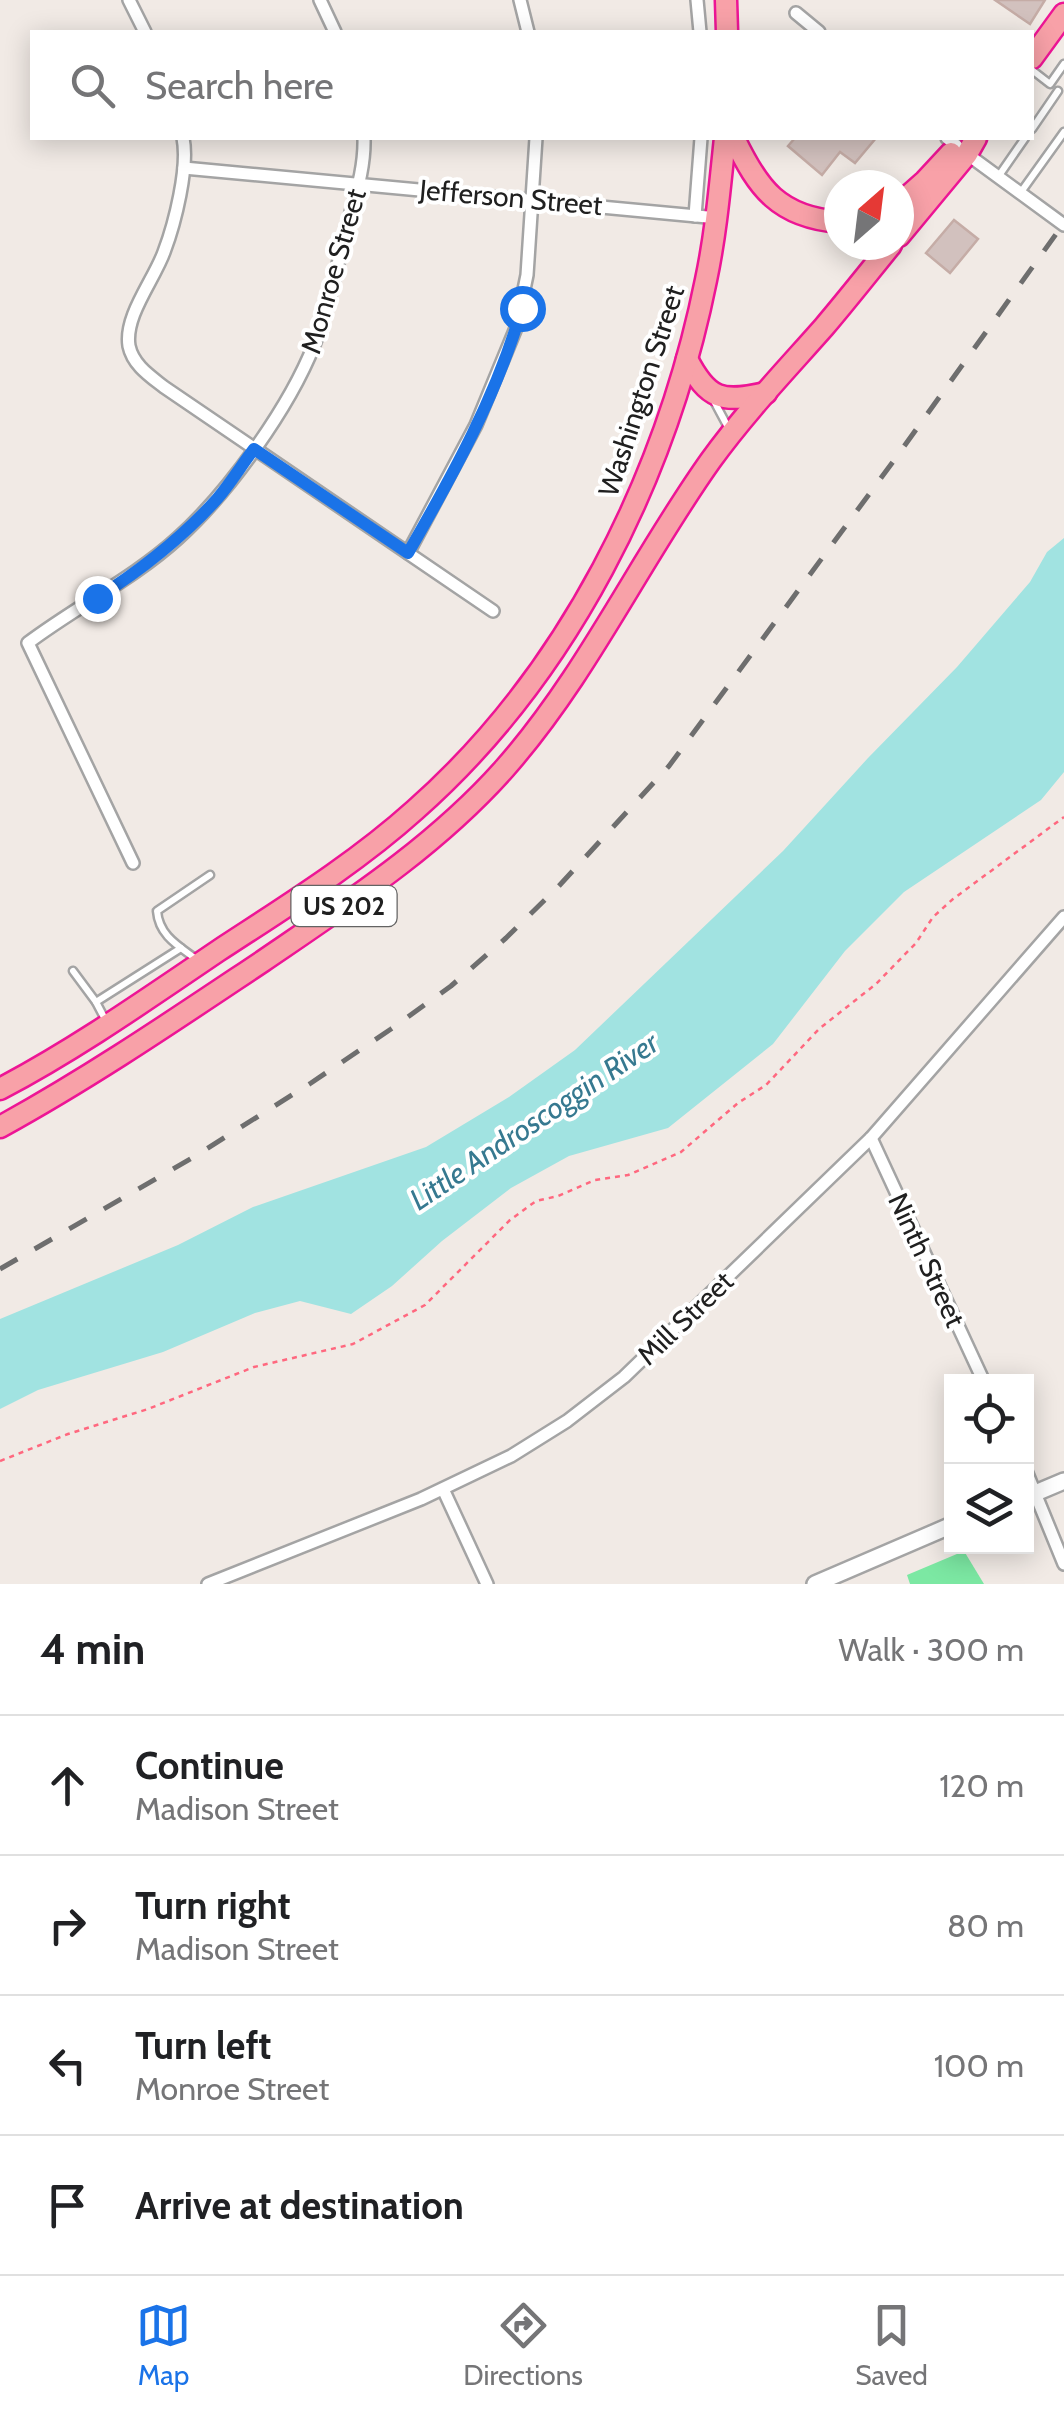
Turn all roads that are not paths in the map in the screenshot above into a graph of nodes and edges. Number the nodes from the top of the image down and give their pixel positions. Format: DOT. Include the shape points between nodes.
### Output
graph roads {
  1 [pos="129,0"];
  2 [pos="320,0"];
  3 [pos="520,0"];
  4 [pos="697,0"];
  5 [pos="726,0"];
  6 [pos="796,14"];
  7 [pos="1063,19"];
  8 [pos="144,30"];
  9 [pos="334,30"];
  10 [pos="528,30"];
  11 [pos="700,30"];
  12 [pos="726,30"];
  13 [pos="816,30"];
  14 [pos="1034,55"];
  15 [pos="1064,64"];
  16 [pos="1034,72"];
  17 [pos="1050,84"];
  18 [pos="1061,93"];
  19 [pos="1034,127"];
  20 [pos="1064,132"];
  21 [pos="183,140"];
  22 [pos="364,140"];
  23 [pos="536,140"];
  24 [pos="700,140"];
  25 [pos="725,140"];
  26 [pos="735,140"];
  27 [pos="1025,140"];
  28 [pos="963,143"];
  29 [pos="184,168"];
  30 [pos="998,176"];
  31 [pos="360,183"];
  32 [pos="914,191"];
  33 [pos="1020,192"];
  34 [pos="532,199"];
  35 [pos="914,214"];
  36 [pos="695,216"];
  37 [pos="718,218"];
  38 [pos="824,220"];
  39 [pos="1064,225"];
  40 [pos="878,260"];
  41 [pos="686,359"];
  42 [pos="708,391"];
  43 [pos="766,393"];
  44 [pos="732,434"];
  45 [pos="254,449"];
  46 [pos="408,553"];
  47 [pos="494,610"];
  48 [pos="133,863"];
  49 [pos="210,875"];
  50 [pos="1064,918"];
  51 [pos="181,948"];
  52 [pos="201,963"];
  53 [pos="73,971"];
  54 [pos="221,989"];
  55 [pos="96,1002"];
  56 [pos="108,1025"];
  57 [pos="0,1088"];
  58 [pos="0,1126"];
  59 [pos="871,1138"];
  60 [pos="980,1374"];
  61 [pos="1064,1481"];
  62 [pos="442,1490"];
  63 [pos="1034,1494"];
  64 [pos="1034,1501"];
  65 [pos="944,1528"];
  66 [pos="1064,1564"];
  67 [pos="208,1584"];
  68 [pos="487,1584"];
  69 [pos="816,1584"];
  1 -- 8 [label="street"];
  2 -- 9 [label="street"];
  3 -- 10 [label="street"];
  4 -- 11 [label="street"];
  5 -- 12 [label="highway"];
  6 -- 13 [label="street"];
  7 -- 14 [label="highway"];
  15 -- 17 [label="lane"];
  16 -- 17 [label="lane"];
  17 -- 18 [label="lane"];
  18 -- 19 [label="lane"];
  20 -- 33 [label="lane"];
  21 -- 29 [label="street"];
  22 -- 31 [label="street, Monroe Street"];
  23 -- 34 [label="street"];
  24 -- 36 [label="street"];
  25 -- 37 [label="highway, Washington Street / US 202"];
  26 -- 38 [label="highway" via="766,193 795,213"];
  27 -- 30 [label="lane"];
  28 -- 30 [label="street"];
  28 -- 32 [label="highway"];
  28 -- 35 [label="highway"];
  29 -- 31 [label="street, Jefferson Street"];
  29 -- 45 [label="street" via="164,253 133,317 130,347 150,376"];
  30 -- 33 [label="street"];
  31 -- 34 [label="street, Jefferson Street"];
  31 -- 45 [label="street, Monroe Street" via="314,345"];
  33 -- 39 [label="street"];
  34 -- 36 [label="street, Jefferson Street"];
  34 -- 46 [label="street" via="522,308 508,350"];
  36 -- 37 [label="street, Jefferson Street"];
  37 -- 41 [label="highway, Washington Street / US 202"];
  40 -- 43 [label="highway, US 202"];
  41 -- 42 [label="highway"];
  41 -- 52 [label="highway, Washington Street / US 202" via="628,518 525,691 415,810"];
  42 -- 43 [label="highway" via="734,399"];
  42 -- 44 [label="lane"];
  43 -- 44 [label="highway, US 202"];
  44 -- 54 [label="highway, US 202" via="549,715 506,767 413,855"];
  45 -- 46 [label="street"];
  45 -- 48 [label="street, Monroe Street" via="177,539 28,643"];
  46 -- 47 [label="street"];
  49 -- 51 [label="lane" via="157,911 158,924"];
  50 -- 59 [label="street, Mill Street"];
  51 -- 52 [label="lane"];
  51 -- 55 [label="lane"];
  52 -- 54 [label="lane"];
  52 -- 56 [label="highway, Washington Street / US 202"];
  53 -- 55 [label="lane"];
  54 -- 58 [label="highway, US 202"];
  55 -- 56 [label="lane"];
  56 -- 57 [label="highway, Washington Street / US 202"];
  59 -- 60 [label="street, Ninth Street"];
  59 -- 62 [label="street, Mill Street" via="624,1378 551,1432"];
  61 -- 63 [label="street"];
  62 -- 67 [label="street, Mill Street"];
  62 -- 68 [label="street"];
  64 -- 66 [label="street"];
  65 -- 69 [label="street"];
}
